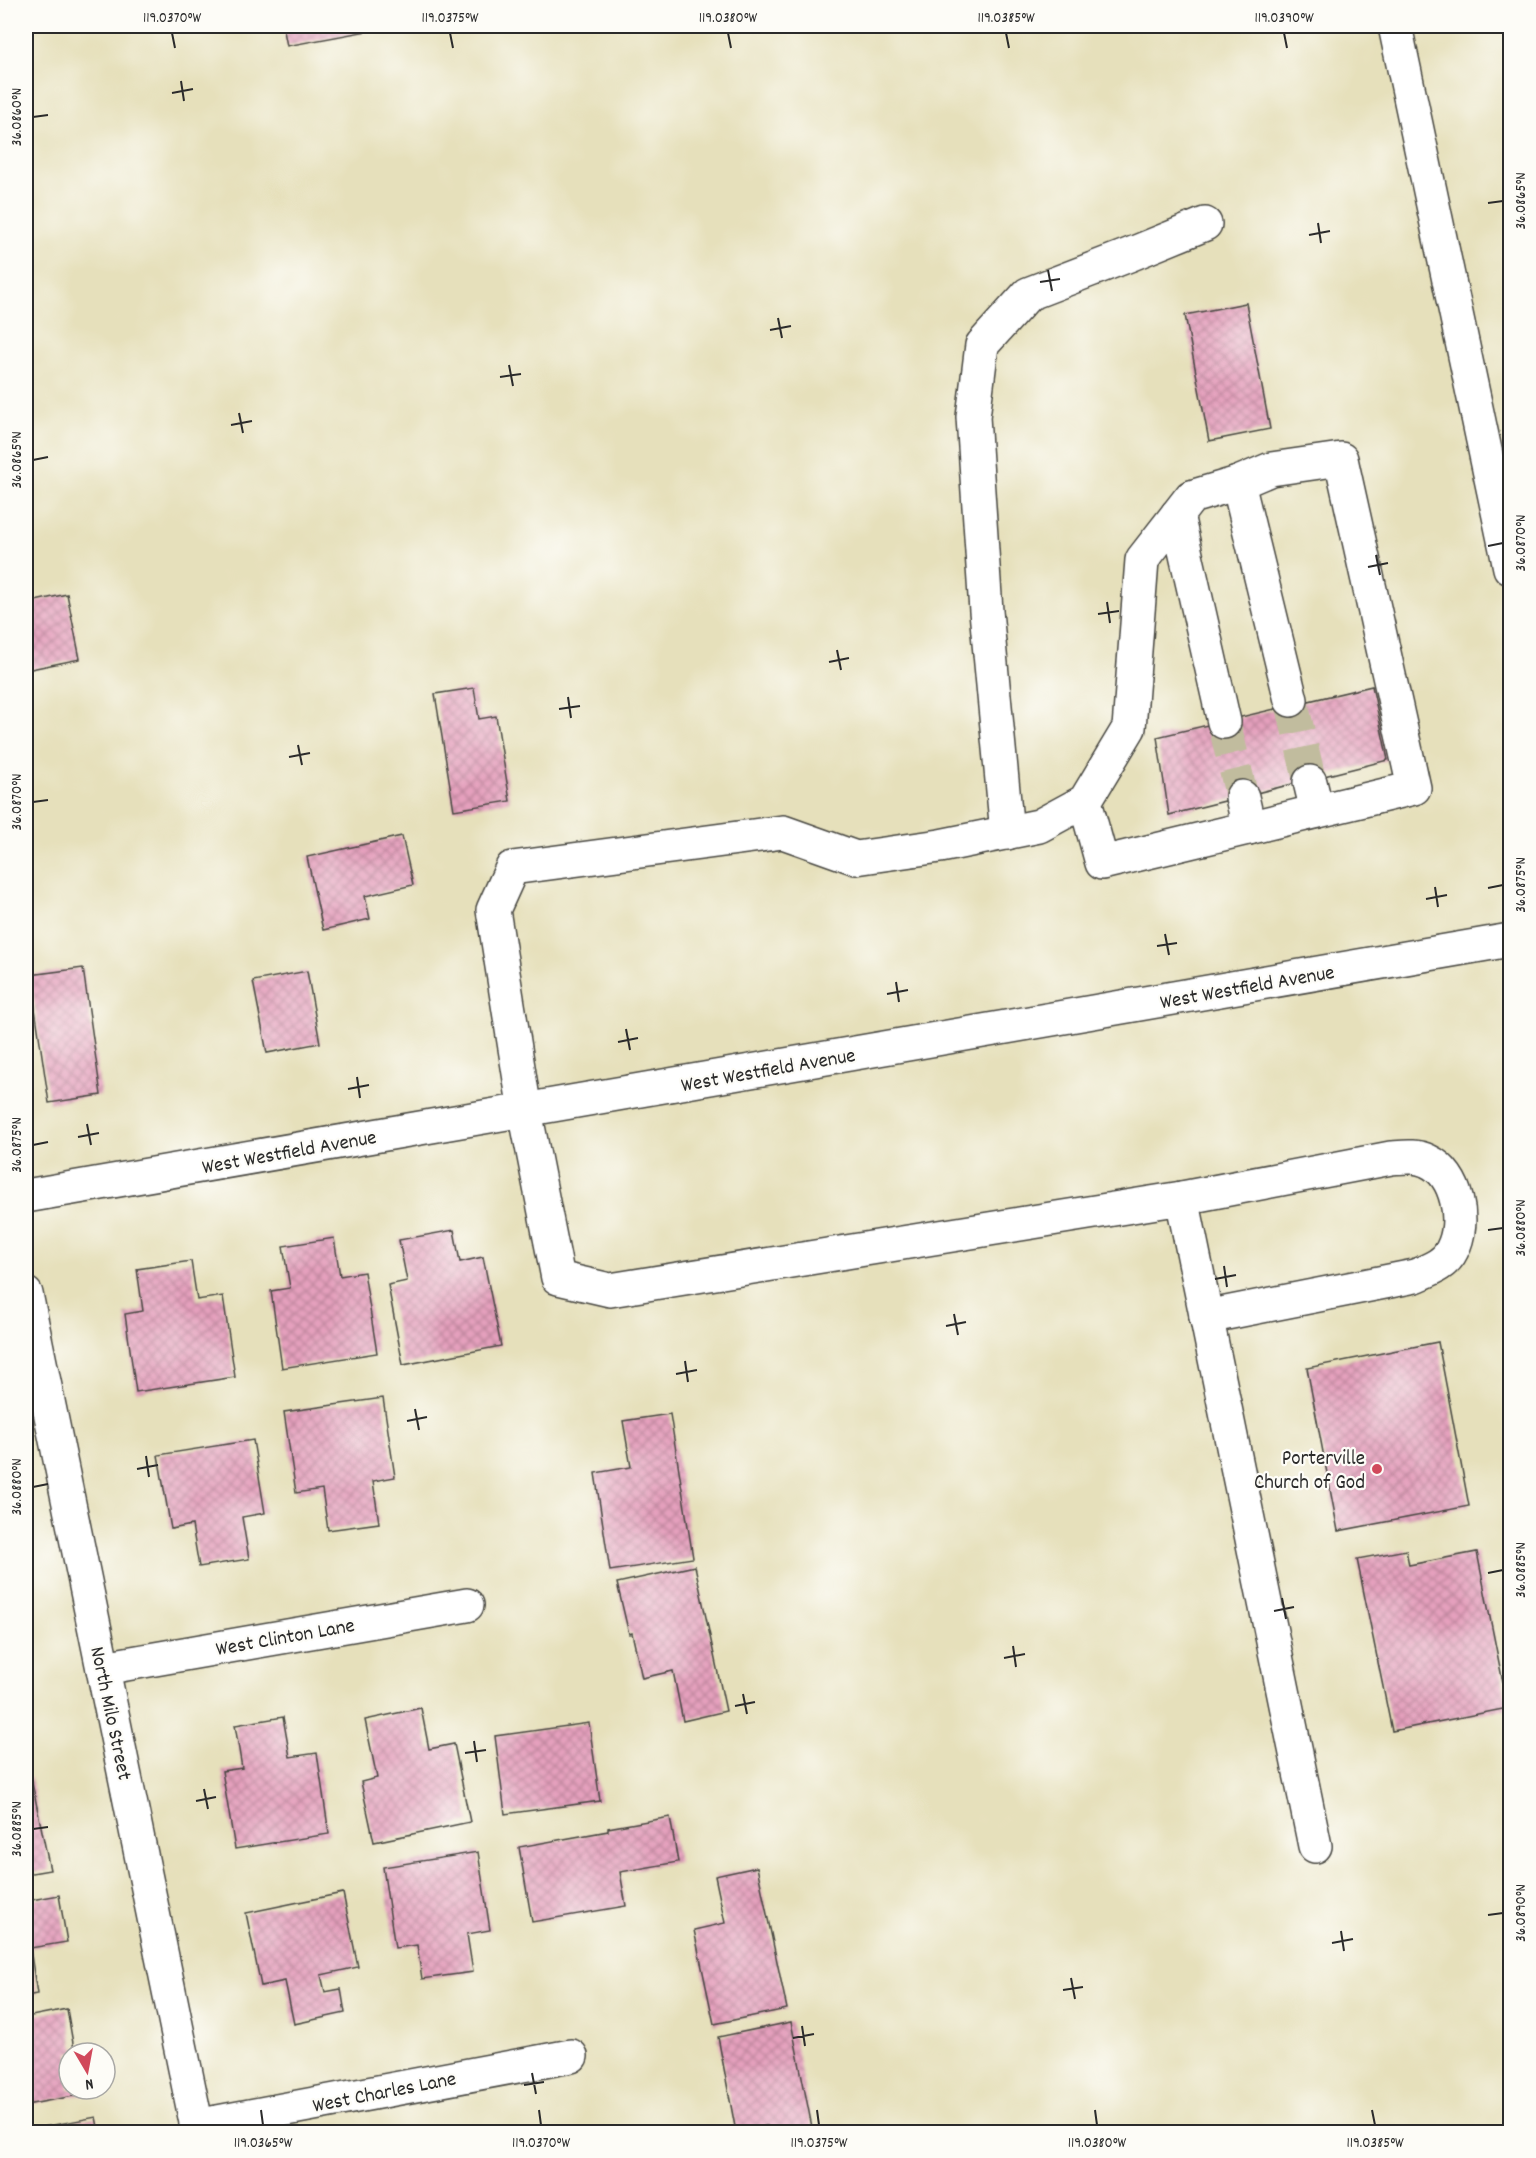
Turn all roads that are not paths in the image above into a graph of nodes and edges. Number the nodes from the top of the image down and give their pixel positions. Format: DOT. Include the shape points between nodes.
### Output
graph roads {
  1 [pos="1395,26"];
  2 [pos="1205,224"];
  3 [pos="1238,483"];
  4 [pos="1178,515"];
  5 [pos="1510,568"];
  6 [pos="1291,700"];
  7 [pos="1224,722"];
  8 [pos="1085,801"];
  9 [pos="1006,832"];
  10 [pos="1495,943"];
  11 [pos="525,1111"];
  12 [pos="26,1196"];
  13 [pos="1182,1198"];
  14 [pos="26,1294"];
  15 [pos="1206,1317"];
  16 [pos="467,1605"];
  17 [pos="103,1668"];
  18 [pos="1315,1846"];
  19 [pos="571,2056"];
  20 [pos="197,2129"];
  1 -- 5 [label="main road"];
  2 -- 9 [label="main road" via="1028,294 982,345 973,417"];
  3 -- 4 [label="main road" via="1191,497"];
  3 -- 6 [label="main road"];
  3 -- 8 [label="main road" via="1272,469 1341,459 1414,788 1313,797 1245,812 1102,863"];
  4 -- 7 [label="main road"];
  4 -- 8 [label="main road" via="1142,560 1129,728"];
  8 -- 9 [label="main road" via="1039,826"];
  9 -- 11 [label="main road" via="856,858 783,832 512,868 493,910"];
  10 -- 11 [label="main road, West Westfield Avenue"];
  11 -- 12 [label="main road, West Westfield Avenue"];
  11 -- 13 [label="main road" via="558,1278 610,1290"];
  13 -- 15 [label="main road"];
  13 -- 15 [label="main road" via="1415,1156 1444,1172 1454,1191 1459,1231 1452,1251 1438,1266 1415,1275"];
  14 -- 17 [label="main road, North Milo Street"];
  15 -- 18 [label="main road"];
  16 -- 17 [label="main road, West Clinton Lane"];
  17 -- 20 [label="main road, North Milo Street"];
  19 -- 20 [label="main road, West Charles Lane"];
}
